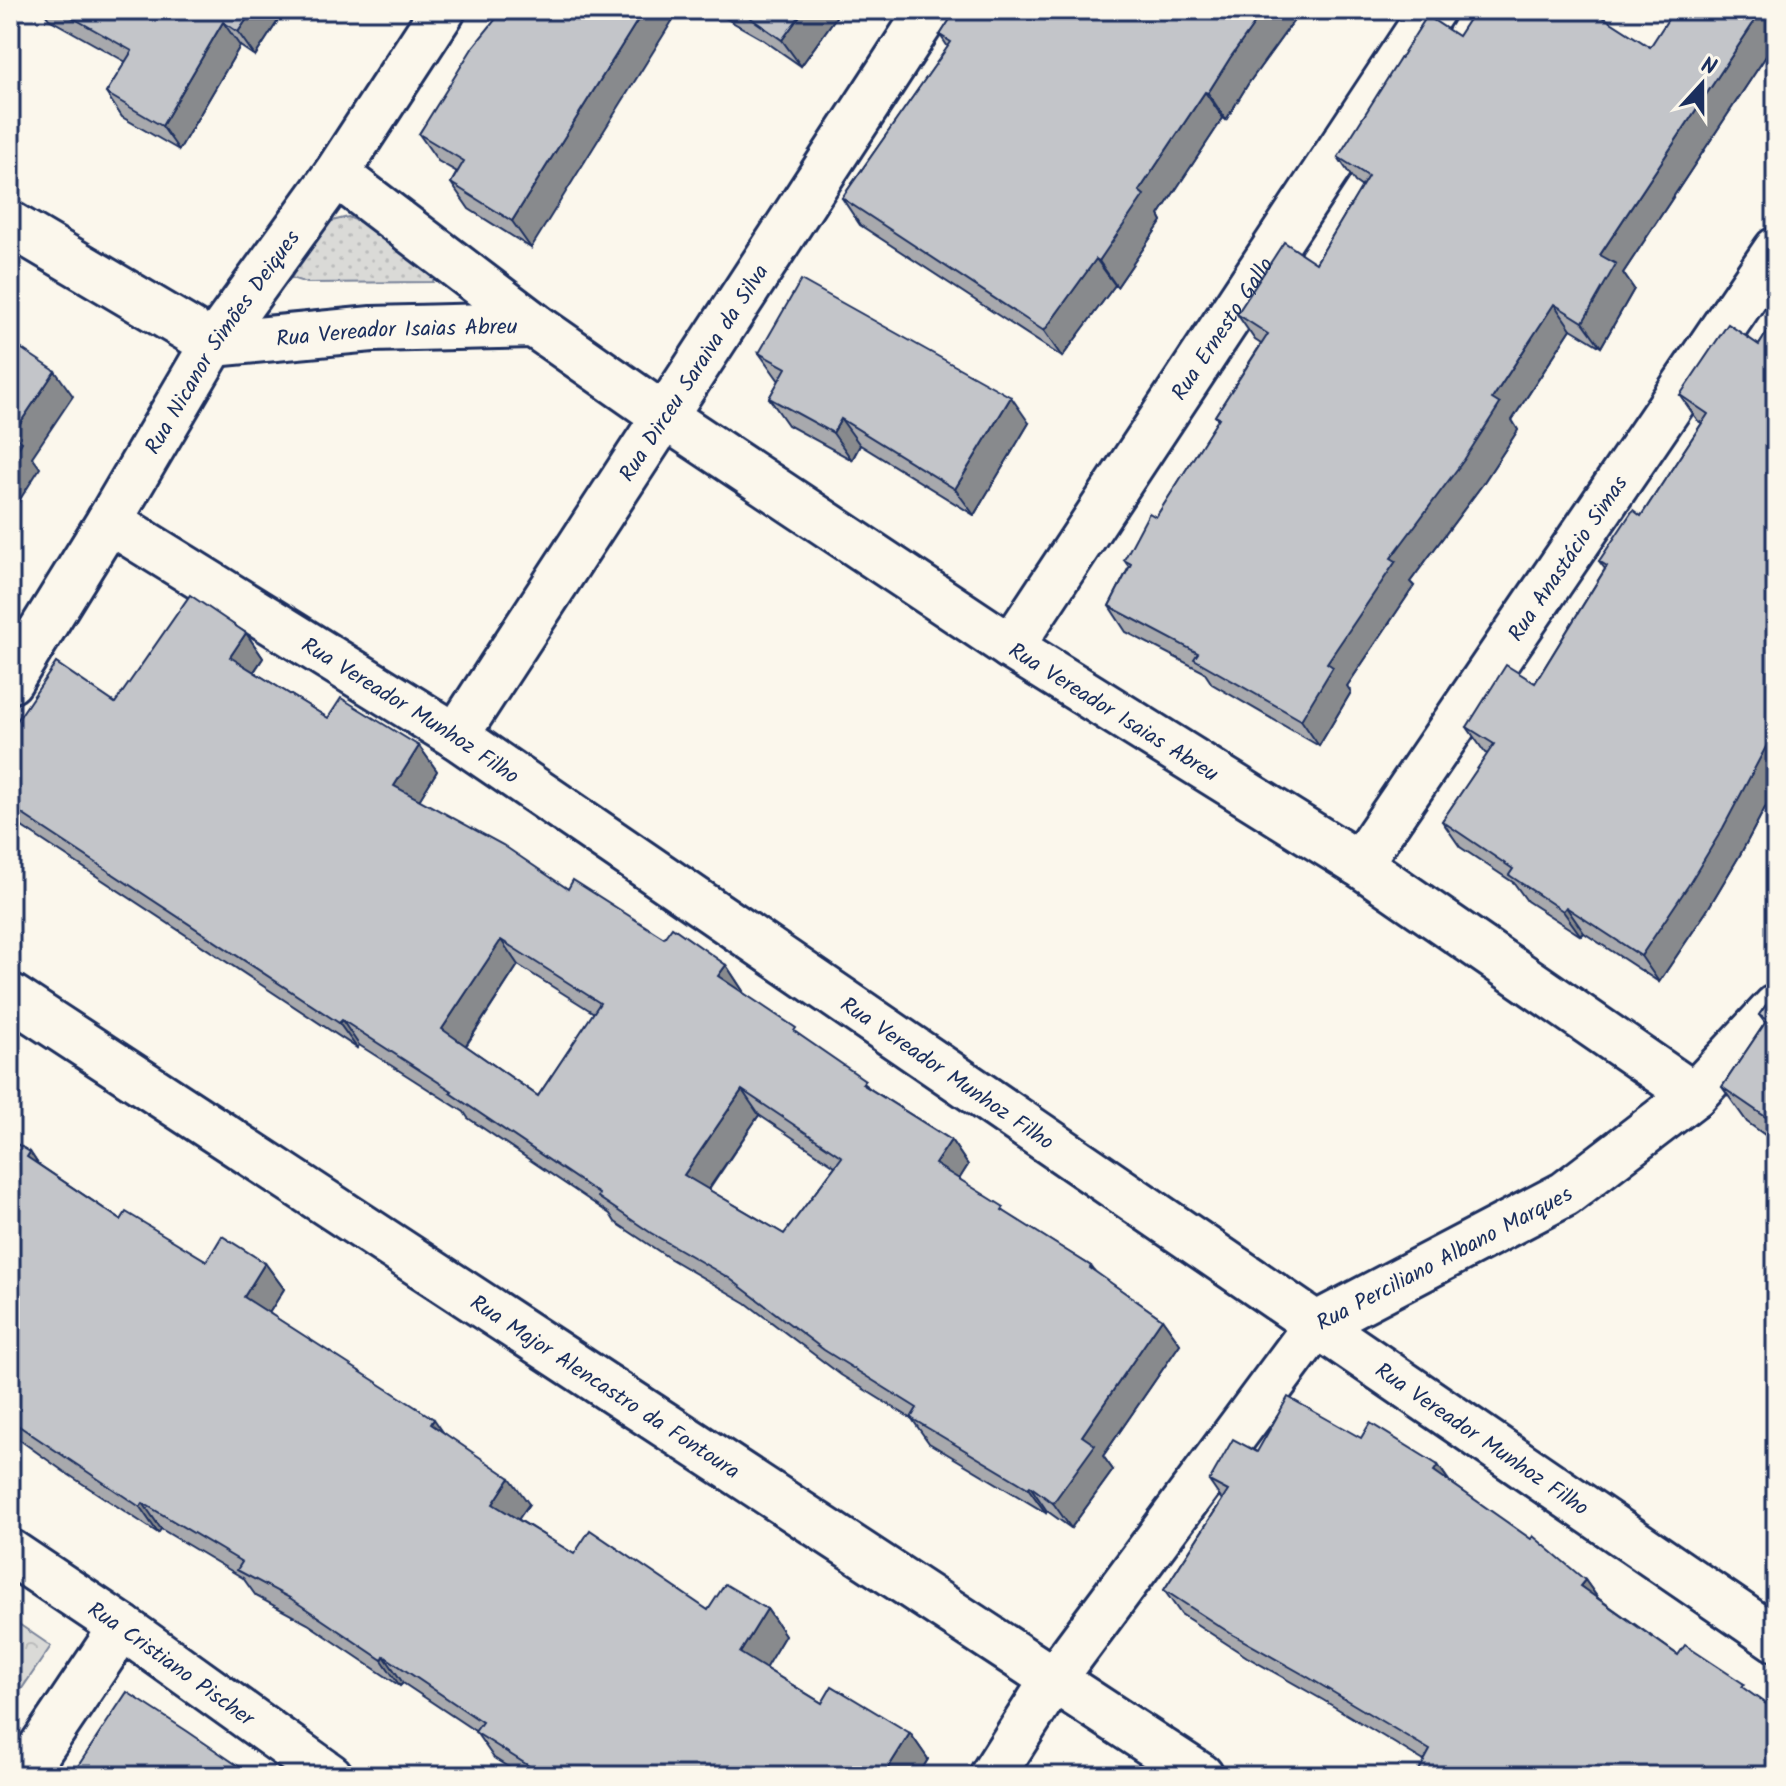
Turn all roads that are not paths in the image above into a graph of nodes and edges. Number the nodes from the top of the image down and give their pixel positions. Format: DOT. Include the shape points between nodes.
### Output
graph roads {
  1 [pos="443,10"];
  2 [pos="929,10"];
  3 [pos="1432,10"];
  4 [pos="336,174"];
  5 [pos="10,224"];
  6 [pos="1776,250"];
  7 [pos="534,325"];
  8 [pos="213,344"];
  9 [pos="664,416"];
  10 [pos="109,521"];
  11 [pos="1011,647"];
  12 [pos="10,681"];
  13 [pos="456,736"];
  14 [pos="1359,864"];
  15 [pos="10,996"];
  16 [pos="1776,1007"];
  17 [pos="1694,1095"];
  18 [pos="1317,1324"];
  19 [pos="10,1552"];
  20 [pos="122,1627"];
  21 [pos="1776,1639"];
  22 [pos="1053,1680"];
  23 [pos="22,1776"];
  24 [pos="330,1776"];
  25 [pos="992,1776"];
  26 [pos="1201,1776"];
  1 -- 4 [label="street, Rua Nicanor Simões Deiques"];
  2 -- 9 [label="street, Rua Dirceu Saraiva da Silva"];
  3 -- 11 [label="street, Rua Ernesto Gallo"];
  4 -- 7 [label="street, Rua Vereador Isaias Abreu"];
  4 -- 8 [label="street, Rua Nicanor Simões Deiques"];
  5 -- 8 [label="street"];
  6 -- 14 [label="street, Rua Anastácio Simas"];
  7 -- 8 [label="street, Rua Vereador Isaias Abreu" via="372,329"];
  7 -- 9 [label="street, Rua Vereador Isaias Abreu"];
  8 -- 10 [label="street, Rua Nicanor Simões Deiques"];
  9 -- 11 [label="street, Rua Vereador Isaias Abreu"];
  9 -- 13 [label="street, Rua Dirceu Saraiva da Silva"];
  10 -- 12 [label="street, Rua Nicanor Simões Deiques"];
  10 -- 13 [label="street, Rua Vereador Munhoz Filho"];
  11 -- 14 [label="street, Rua Vereador Isaias Abreu"];
  13 -- 18 [label="street, Rua Vereador Munhoz Filho"];
  14 -- 17 [label="street, Rua Vereador Isaias Abreu"];
  15 -- 22 [label="street, Rua Major Alencastro da Fontoura"];
  16 -- 17 [label="street, Rua Perciliano Albano Marques"];
  17 -- 18 [label="street, Rua Perciliano Albano Marques" via="1565,1194"];
  18 -- 21 [label="street, Rua Vereador Munhoz Filho"];
  18 -- 22 [label="street, Rua Perciliano Albano Marques"];
  19 -- 20 [label="street, Rua Cristiano Pischer"];
  20 -- 23 [label="street"];
  20 -- 24 [label="street, Rua Cristiano Pischer"];
  22 -- 25 [label="street, Rua Perciliano Albano Marques"];
  22 -- 26 [label="street, Rua Major Alencastro da Fontoura"];
}
